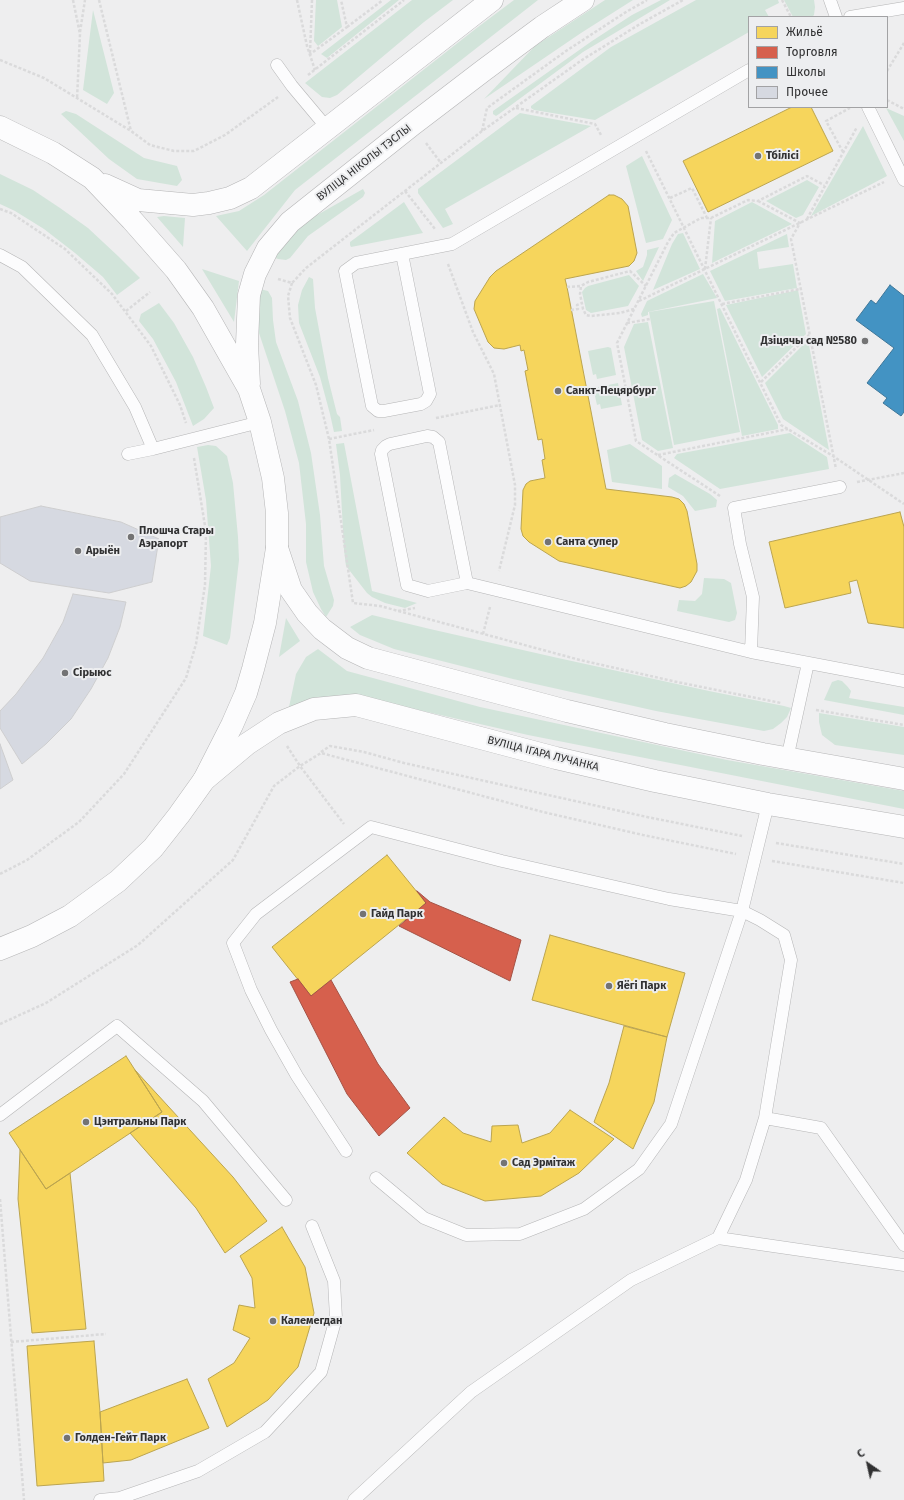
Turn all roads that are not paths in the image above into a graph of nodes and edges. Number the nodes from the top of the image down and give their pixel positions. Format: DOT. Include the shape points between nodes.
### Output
graph roads {
  1 [pos="492,0"];
  2 [pos="583,0"];
  3 [pos="830,0"];
  4 [pos="904,8"];
  5 [pos="836,16"];
  6 [pos="856,16"];
  7 [pos="277,65"];
  8 [pos="748,71"];
  9 [pos="868,108"];
  10 [pos="0,127"];
  11 [pos="328,129"];
  12 [pos="902,176"];
  13 [pos="92,178"];
  14 [pos="402,254"];
  15 [pos="0,255"];
  16 [pos="249,389"];
  17 [pos="260,422"];
  18 [pos="153,449"];
  19 [pos="128,454"];
  20 [pos="840,487"];
  21 [pos="277,548"];
  22 [pos="467,583"];
  23 [pos="751,652"];
  24 [pos="808,663"];
  25 [pos="904,681"];
  26 [pos="788,759"];
  27 [pos="904,779"];
  28 [pos="204,780"];
  29 [pos="768,804"];
  30 [pos="904,827"];
  31 [pos="742,911"];
  32 [pos="0,949"];
  33 [pos="0,1115"];
  34 [pos="765,1118"];
  35 [pos="346,1151"];
  36 [pos="376,1178"];
  37 [pos="286,1200"];
  38 [pos="312,1226"];
  39 [pos="718,1238"];
  40 [pos="904,1245"];
  41 [pos="904,1265"];
  42 [pos="100,1500"];
  43 [pos="354,1500"];
  1 -- 11 [label="main road"];
  2 -- 16 [label="main road, ВУЛІЦА НІКОЛЫ ТЭСЛЫ" via="484,70 290,222 268,248 255,274 249,295"];
  3 -- 5 [label="lane"];
  4 -- 6 [label="lane"];
  7 -- 11 [label="lane"];
  8 -- 14 [label="lane" via="452,244"];
  9 -- 12 [label="lane"];
  10 -- 13 [label="main road" via="53,153"];
  11 -- 13 [label="main road" via="251,188 230,198 209,203 193,205 138,200 114,191"];
  13 -- 16 [label="main road" via="176,270 203,308"];
  14 -- 14 [label="lane" via="356,263 345,271 372,406 378,411 421,404 430,394"];
  15 -- 18 [label="lane" via="22,267 92,335 135,408"];
  16 -- 17 [label="main road"];
  17 -- 18 [label="lane"];
  17 -- 21 [label="main road" via="273,478"];
  18 -- 19 [label="lane"];
  20 -- 23 [label="lane" via="734,508 752,597"];
  21 -- 26 [label="main road" via="291,590 307,613 322,630 347,648 368,658 567,711"];
  21 -- 28 [label="main road" via="265,623 254,669 232,725"];
  22 -- 22 [label="lane" via="439,442 427,436 386,446 382,454 408,585 428,590"];
  22 -- 23 [label="lane"];
  23 -- 24 [label="lane"];
  24 -- 25 [label="lane"];
  24 -- 26 [label="lane"];
  26 -- 27 [label="main road"];
  28 -- 29 [label="main road, ВУЛІЦА ІГАРА ЛУЧАНКА" via="247,744 279,723 314,709 356,705 556,758"];
  28 -- 32 [label="main road" via="153,848 118,881 70,916"];
  29 -- 30 [label="main road, ВУЛІЦА ІГАРА ЛУЧАНКА"];
  29 -- 31 [label="lane"];
  31 -- 34 [label="lane" via="784,935 791,960"];
  31 -- 35 [label="lane" via="669,899 502,861 371,827 256,914 233,943 251,990 271,1030 297,1076"];
  31 -- 36 [label="lane" via="671,1124 639,1169 584,1209 520,1234 466,1235 424,1218"];
  33 -- 37 [label="lane" via="117,1026 203,1101"];
  34 -- 39 [label="lane" via="746,1180"];
  34 -- 40 [label="lane" via="821,1128"];
  38 -- 42 [label="lane" via="334,1280 336,1318 321,1372 265,1432 198,1471 120,1498"];
  39 -- 41 [label="lane"];
  39 -- 43 [label="lane" via="631,1280 470,1392"];
}
